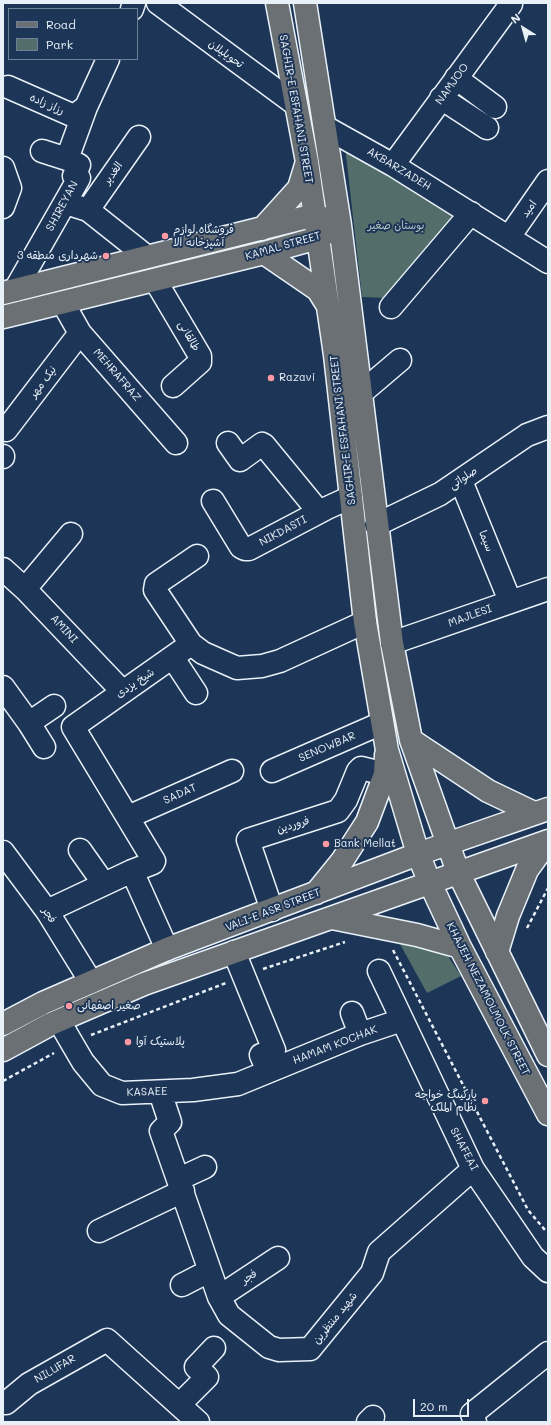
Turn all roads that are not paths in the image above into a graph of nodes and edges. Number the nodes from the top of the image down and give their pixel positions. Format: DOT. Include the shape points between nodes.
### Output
graph roads {
  1 [pos="158,3"];
  2 [pos="277,3"];
  3 [pos="305,3"];
  4 [pos="509,3"];
  5 [pos="108,60"];
  6 [pos="456,78"];
  7 [pos="8,87"];
  8 [pos="441,98"];
  9 [pos="295,104"];
  10 [pos="86,107"];
  11 [pos="495,107"];
  12 [pos="325,127"];
  13 [pos="487,128"];
  14 [pos="138,137"];
  15 [pos="42,151"];
  16 [pos="67,159"];
  17 [pos="307,162"];
  18 [pos="393,165"];
  19 [pos="3,168"];
  20 [pos="548,181"];
  21 [pos="66,203"];
  22 [pos="3,208"];
  23 [pos="88,210"];
  24 [pos="471,213"];
  25 [pos="315,215"];
  26 [pos="340,225"];
  27 [pos="262,229"];
  28 [pos="509,237"];
  29 [pos="318,238"];
  30 [pos="264,253"];
  31 [pos="146,256"];
  32 [pos="548,262"];
  33 [pos="155,280"];
  34 [pos="9,291"];
  35 [pos="62,303"];
  36 [pos="328,306"];
  37 [pos="391,307"];
  38 [pos="3,317"];
  39 [pos="80,333"];
  40 [pos="400,360"];
  41 [pos="173,386"];
  42 [pos="360,394"];
  43 [pos="548,427"];
  44 [pos="6,430"];
  45 [pos="176,443"];
  46 [pos="228,443"];
  47 [pos="461,481"];
  48 [pos="351,497"];
  49 [pos="213,501"];
  50 [pos="319,512"];
  51 [pos="376,525"];
  52 [pos="71,534"];
  53 [pos="197,556"];
  54 [pos="10,580"];
  55 [pos="548,589"];
  56 [pos="510,601"];
  57 [pos="365,622"];
  58 [pos="392,643"];
  59 [pos="192,644"];
  60 [pos="173,658"];
  61 [pos="3,687"];
  62 [pos="123,692"];
  63 [pos="196,692"];
  64 [pos="54,706"];
  65 [pos="29,723"];
  66 [pos="382,724"];
  67 [pos="73,727"];
  68 [pos="411,740"];
  69 [pos="387,750"];
  70 [pos="232,771"];
  71 [pos="272,771"];
  72 [pos="385,774"];
  73 [pos="541,811"];
  74 [pos="128,817"];
  75 [pos="548,841"];
  76 [pos="447,844"];
  77 [pos="80,850"];
  78 [pos="3,852"];
  79 [pos="418,854"];
  80 [pos="132,871"];
  81 [pos="458,872"];
  82 [pos="430,882"];
  83 [pos="104,884"];
  84 [pos="316,893"];
  85 [pos="272,910"];
  86 [pos="47,911"];
  87 [pos="332,918"];
  88 [pos="460,947"];
  89 [pos="167,949"];
  90 [pos="234,952"];
  91 [pos="497,952"];
  92 [pos="379,970"];
  93 [pos="91,982"];
  94 [pos="352,1013"];
  95 [pos="402,1020"];
  96 [pos="59,1021"];
  97 [pos="3,1024"];
  98 [pos="360,1034"];
  99 [pos="3,1050"];
  100 [pos="548,1055"];
  101 [pos="268,1071"];
  102 [pos="160,1092"];
  103 [pos="548,1114"];
  104 [pos="205,1167"];
  105 [pos="473,1169"];
  106 [pos="181,1185"];
  107 [pos="99,1231"];
  108 [pos="278,1258"];
  109 [pos="209,1271"];
  110 [pos="548,1271"];
  111 [pos="182,1285"];
  112 [pos="219,1297"];
  113 [pos="214,1348"];
  114 [pos="548,1353"];
  115 [pos="6,1403"];
  116 [pos="179,1405"];
  117 [pos="198,1422"];
  118 [pos="475,1422"];
  1 -- 9 [label="street, تحویلیلان"];
  2 -- 9 [label="main road, SAGHIR-E ESFAHANI STREET"];
  3 -- 12 [label="main road, SAGHIR-E ESFAHANI STREET"];
  4 -- 6 [label="street, NAMJOO"];
  5 -- 10 [label="street"];
  6 -- 8 [label="street, NAMJOO"];
  6 -- 11 [label="street"];
  7 -- 10 [label="street, رزاز زاده" via="74,116"];
  8 -- 13 [label="street"];
  8 -- 18 [label="street, NAMJOO"];
  9 -- 17 [label="main road, SAGHIR-E ESFAHANI STREET"];
  10 -- 16 [label="street"];
  12 -- 18 [label="street, AKBARZADEH"];
  12 -- 26 [label="main road, SAGHIR-E ESFAHANI STREET"];
  14 -- 23 [label="street, الغدیر"];
  15 -- 16 [label="street"];
  16 -- 21 [label="street, SHIREYAN" via="79,165 74,176 79,178"];
  17 -- 25 [label="main road, SAGHIR-E ESFAHANI STREET"];
  17 -- 27 [label="main road" via="299,188"];
  18 -- 24 [label="street, AKBARZADEH"];
  19 -- 22 [label="street" via="10,188"];
  20 -- 28 [label="street, امید"];
  21 -- 23 [label="street"];
  21 -- 34 [label="street, SHIREYAN"];
  23 -- 31 [label="street"];
  24 -- 28 [label="street, AKBARZADEH"];
  24 -- 37 [label="street"];
  25 -- 26 [label="main road, KAMAL STREET"];
  25 -- 27 [label="main road, KAMAL STREET"];
  25 -- 29 [label="main road, SAGHIR-E ESFAHANI STREET"];
  26 -- 29 [label="main road, KAMAL STREET"];
  26 -- 42 [label="main road, SAGHIR-E ESFAHANI STREET"];
  27 -- 31 [label="main road, KAMAL STREET"];
  28 -- 32 [label="street, AKBARZADEH"];
  29 -- 30 [label="main road, KAMAL STREET"];
  29 -- 36 [label="main road, SAGHIR-E ESFAHANI STREET"];
  30 -- 33 [label="main road, KAMAL STREET"];
  30 -- 36 [label="main road" via="318,290"];
  31 -- 34 [label="main road, KAMAL STREET"];
  33 -- 35 [label="main road, KAMAL STREET"];
  33 -- 41 [label="street, طالقانی" via="200,356 200,362"];
  35 -- 38 [label="main road, KAMAL STREET"];
  35 -- 39 [label="street, MEHRAFRAZ"];
  36 -- 48 [label="main road, SAGHIR-E ESFAHANI STREET"];
  39 -- 44 [label="street, نیک مهر"];
  39 -- 45 [label="street, MEHRAFRAZ"];
  40 -- 42 [label="street"];
  42 -- 51 [label="main road, SAGHIR-E ESFAHANI STREET"];
  43 -- 47 [label="street, صلواتی" via="527,434"];
  46 -- 50 [label="street" via="240,460 264,445"];
  47 -- 51 [label="street, صلواتی"];
  47 -- 56 [label="street, سیما"];
  48 -- 50 [label="street, NIKDASTI"];
  48 -- 57 [label="main road, SAGHIR-E ESFAHANI STREET"];
  49 -- 50 [label="street, NIKDASTI" via="241,547 245,549"];
  51 -- 58 [label="main road, SAGHIR-E ESFAHANI STREET"];
  52 -- 54 [label="street"];
  53 -- 59 [label="street" via="156,584 155,590"];
  54 -- 62 [label="street, AMINI"];
  55 -- 56 [label="street, MAJLESI"];
  56 -- 58 [label="street, MAJLESI"];
  57 -- 59 [label="street" via="262,666 237,668 203,653"];
  57 -- 66 [label="main road, SAGHIR-E ESFAHANI STREET"];
  58 -- 68 [label="main road, SAGHIR-E ESFAHANI STREET"];
  59 -- 60 [label="street, شیخ یزدی"];
  60 -- 62 [label="street, شیخ یزدی"];
  60 -- 63 [label="street"];
  61 -- 65 [label="street"];
  62 -- 67 [label="street, شیخ یزدی"];
  64 -- 65 [label="street"];
  65 -- 67 [label="street, شیخ یزدی" via="41,751"];
  66 -- 69 [label="main road, SAGHIR-E ESFAHANI STREET"];
  66 -- 71 [label="street, SENOWBAR"];
  67 -- 74 [label="street"];
  68 -- 73 [label="main road" via="488,791"];
  68 -- 76 [label="main road, SAGHIR-E ESFAHANI STREET"];
  69 -- 72 [label="main road"];
  69 -- 79 [label="main road, SAGHIR-E ESFAHANI STREET"];
  70 -- 74 [label="street, SADAT"];
  72 -- 84 [label="main road" via="366,822 342,861"];
  72 -- 85 [label="street, فروردین" via="361,768 338,811 248,840"];
  73 -- 76 [label="main road, VALI-E ASR STREET"];
  74 -- 80 [label="street" via="153,858 153,863"];
  75 -- 81 [label="main road"];
  75 -- 91 [label="main road" via="527,870 508,916"];
  76 -- 79 [label="main road, VALI-E ASR STREET"];
  76 -- 81 [label="main road, SAGHIR-E ESFAHANI STREET"];
  77 -- 83 [label="street"];
  78 -- 86 [label="street, فجر"];
  79 -- 82 [label="main road, KHAJEH NEZAMOLMOLK STREET"];
  79 -- 84 [label="main road, VALI-E ASR STREET"];
  80 -- 83 [label="street"];
  80 -- 89 [label="street"];
  81 -- 82 [label="main road"];
  81 -- 91 [label="main road"];
  82 -- 87 [label="main road"];
  82 -- 88 [label="main road, KHAJEH NEZAMOLMOLK STREET"];
  83 -- 86 [label="street"];
  84 -- 85 [label="main road, VALI-E ASR STREET"];
  85 -- 89 [label="main road, VALI-E ASR STREET"];
  86 -- 93 [label="street, فجر"];
  87 -- 88 [label="main road" via="421,936"];
  87 -- 90 [label="main road"];
  88 -- 103 [label="main road, KHAJEH NEZAMOLMOLK STREET"];
  89 -- 93 [label="main road, VALI-E ASR STREET"];
  90 -- 96 [label="main road" via="144,984"];
  90 -- 101 [label="street" via="274,1050 261,1055"];
  91 -- 100 [label="main road"];
  92 -- 95 [label="street, SHAFEAI"];
  93 -- 97 [label="main road, VALI-E ASR STREET"];
  94 -- 98 [label="street"];
  95 -- 98 [label="street, HAMAM KOCHAK"];
  95 -- 105 [label="street, SHAFEAI"];
  96 -- 99 [label="main road"];
  96 -- 102 [label="street, KASAEE" via="83,1062 102,1086 122,1093"];
  98 -- 101 [label="street, HAMAM KOCHAK"];
  101 -- 102 [label="street, KASAEE" via="238,1084"];
  102 -- 106 [label="street, شهید منتظرین" via="170,1122 161,1131"];
  104 -- 106 [label="street"];
  105 -- 110 [label="street, SHAFEAI" via="533,1257"];
  105 -- 112 [label="street, شهید منتظرین" via="380,1252 372,1273 310,1349 279,1350 269,1347 228,1315"];
  106 -- 107 [label="street"];
  106 -- 109 [label="street, شهید منتظرین"];
  108 -- 112 [label="street, فجر"];
  109 -- 111 [label="street"];
  109 -- 112 [label="street, شهید منتظرین"];
  113 -- 116 [label="street" via="196,1367 207,1377"];
  114 -- 118 [label="street" via="472,1414"];
  115 -- 116 [label="street, NILUFAR" via="29,1384 107,1340"];
  116 -- 117 [label="street"];
}
